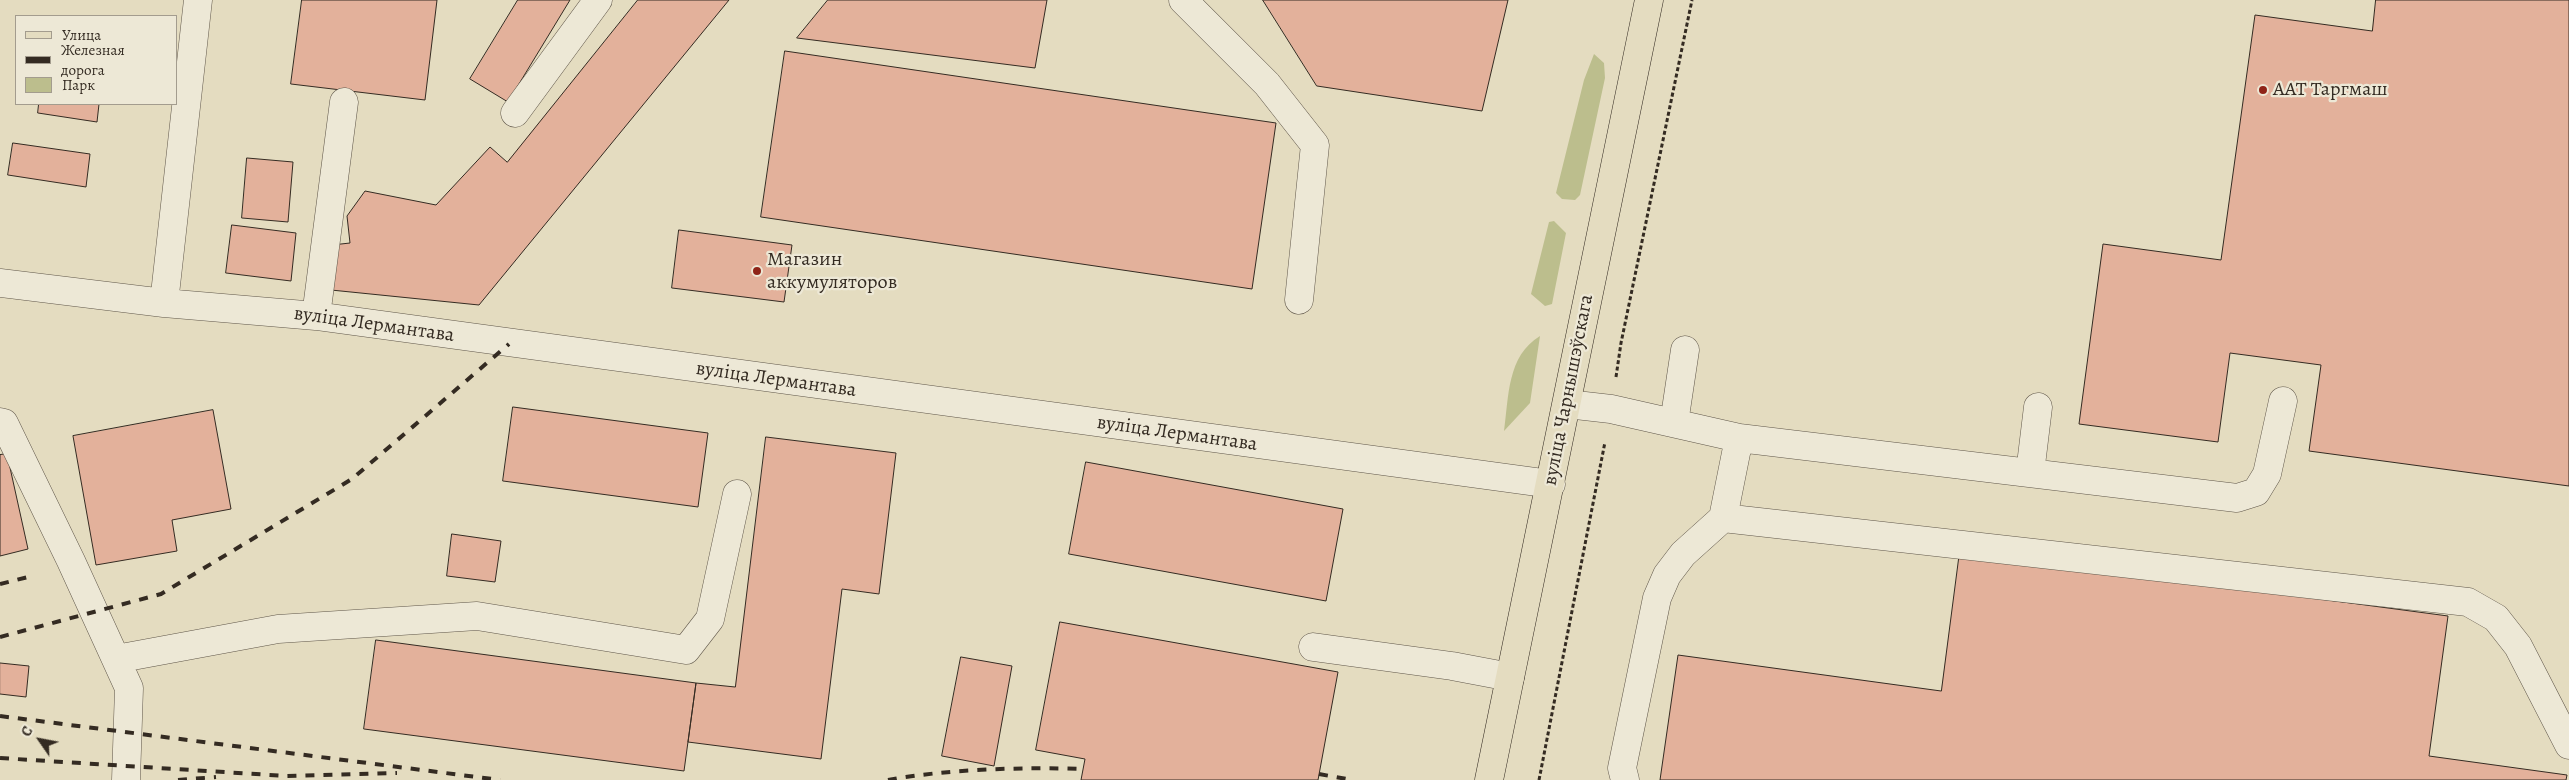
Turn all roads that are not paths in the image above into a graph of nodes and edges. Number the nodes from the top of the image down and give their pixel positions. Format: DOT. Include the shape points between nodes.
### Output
graph roads {
  1 [pos="198,0"];
  2 [pos="598,0"];
  3 [pos="1184,0"];
  4 [pos="1649,0"];
  5 [pos="344,102"];
  6 [pos="516,113"];
  7 [pos="0,283"];
  8 [pos="1299,300"];
  9 [pos="164,303"];
  10 [pos="316,316"];
  11 [pos="1685,350"];
  12 [pos="2283,400"];
  13 [pos="1567,404"];
  14 [pos="2038,407"];
  15 [pos="0,422"];
  16 [pos="1674,423"];
  17 [pos="1739,438"];
  18 [pos="2030,473"];
  19 [pos="1551,484"];
  20 [pos="737,494"];
  21 [pos="1723,518"];
  22 [pos="1313,647"];
  23 [pos="116,659"];
  24 [pos="1510,678"];
  25 [pos="2569,745"];
  26 [pos="126,780"];
  27 [pos="1489,780"];
  28 [pos="1625,780"];
  1 -- 9 [label="street"];
  2 -- 6 [label="street"];
  3 -- 8 [label="street" via="1267,84 1315,145"];
  4 -- 13 [label="main road, вуліца Чарнышэўскага"];
  5 -- 10 [label="street"];
  7 -- 9 [label="street, вуліца Лермантава"];
  9 -- 10 [label="street, вуліца Лермантава"];
  10 -- 19 [label="street, вуліца Лермантава"];
  11 -- 16 [label="street"];
  12 -- 18 [label="street" via="2267,474 2256,492 2237,498"];
  13 -- 16 [label="street" via="1611,409"];
  13 -- 19 [label="main road, вуліца Чарнышэўскага"];
  14 -- 18 [label="street"];
  15 -- 23 [label="street" via="4,422"];
  16 -- 17 [label="street"];
  17 -- 18 [label="street"];
  17 -- 21 [label="street"];
  19 -- 24 [label="main road, вуліца Чарнышэўскага"];
  20 -- 23 [label="street" via="710,619 686,650 477,616 278,630"];
  21 -- 25 [label="street" via="2468,602 2496,618 2518,646"];
  21 -- 28 [label="street" via="1683,554 1667,575 1657,598 1622,768"];
  22 -- 24 [label="street" via="1452,666"];
  23 -- 26 [label="street" via="129,688"];
  24 -- 27 [label="main road, вуліца Чарнышэўскага"];
}
